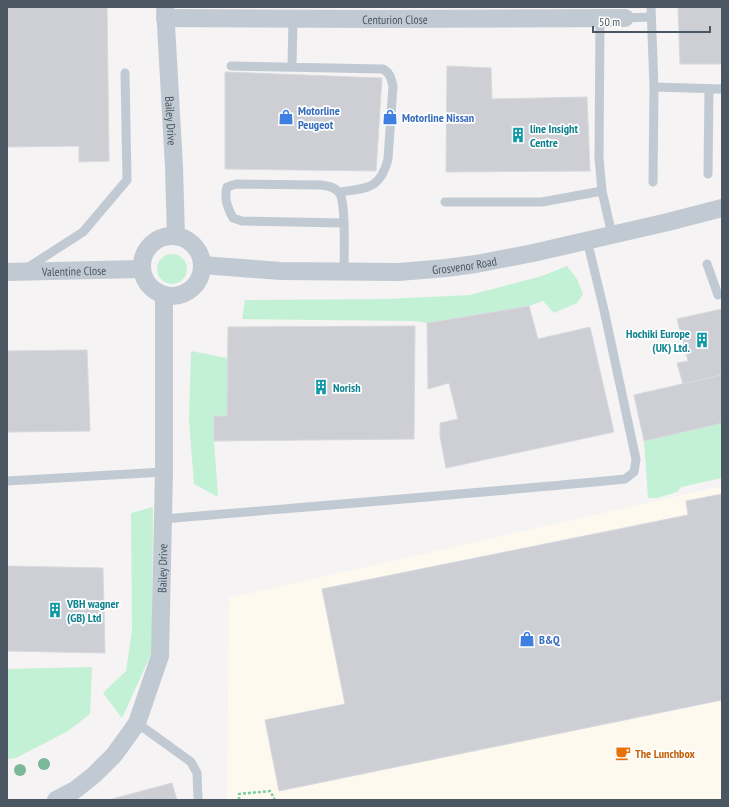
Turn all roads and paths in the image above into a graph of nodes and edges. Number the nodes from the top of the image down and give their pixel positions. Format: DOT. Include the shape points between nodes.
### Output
graph roads {
  1 [pos="651,7"];
  2 [pos="165,12"];
  3 [pos="332,13"];
  4 [pos="385,13"];
  5 [pos="650,17"];
  6 [pos="293,18"];
  7 [pos="600,18"];
  8 [pos="624,18"];
  9 [pos="231,66"];
  10 [pos="292,67"];
  11 [pos="125,72"];
  12 [pos="654,87"];
  13 [pos="709,89"];
  14 [pos="722,89"];
  15 [pos="708,174"];
  16 [pos="653,182"];
  17 [pos="602,191"];
  18 [pos="339,192"];
  19 [pos="445,202"];
  20 [pos="722,208"];
  21 [pos="343,223"];
  22 [pos="612,235"];
  23 [pos="176,236"];
  24 [pos="587,240"];
  25 [pos="707,264"];
  26 [pos="202,265"];
  27 [pos="141,269"];
  28 [pos="14,272"];
  29 [pos="344,272"];
  30 [pos="722,294"];
  31 [pos="164,296"];
  32 [pos="164,472"];
  33 [pos="7,481"];
  34 [pos="163,519"];
  35 [pos="137,723"];
  36 [pos="56,800"];
  37 [pos="198,800"];
  38 [pos="239,800"];
  39 [pos="275,800"];
  1 -- 5 [label="lane"];
  2 -- 6 [label="street, Centurion Close"];
  2 -- 23 [label="street, Bailey Drive"];
  3 -- 4 [label="street, Centurion Close"];
  3 -- 6 [label="street, Centurion Close"];
  4 -- 7 [label="street, Centurion Close"];
  5 -- 8 [label="lane"];
  5 -- 12 [label="lane"];
  6 -- 10 [label="lane"];
  7 -- 8 [label="street, Centurion Close"];
  7 -- 17 [label="lane" via="599,158"];
  9 -- 10 [label="lane"];
  10 -- 18 [label="lane" via="383,69 391,78 393,86 388,159 383,175 373,186"];
  11 -- 28 [label="lane" via="127,180 83,232"];
  12 -- 13 [label="lane"];
  12 -- 16 [label="lane"];
  13 -- 14 [label="lane"];
  13 -- 15 [label="lane"];
  17 -- 19 [label="lane" via="542,202"];
  17 -- 22 [label="lane"];
  18 -- 21 [label="lane" via="343,200"];
  18 -- 21 [label="lane" via="332,186 321,184 236,184 227,187 225,195 233,218 242,221"];
  20 -- 22 [label="street, Grosvenor Road"];
  21 -- 29 [label="lane"];
  22 -- 24 [label="street, Grosvenor Road"];
  23 -- 26 [label="street" via="184,238 197,249"];
  23 -- 27 [label="street" via="166,236 150,244 145,251"];
  24 -- 29 [label="street, Grosvenor Road" via="457,267"];
  24 -- 34 [label="lane" via="636,459 634,472 625,479"];
  25 -- 30 [label="lane" via="718,294"];
  26 -- 29 [label="street, Grosvenor Road" via="281,271"];
  26 -- 31 [label="street" via="201,274 191,290 174,297"];
  27 -- 28 [label="street, Valentine Close"];
  27 -- 31 [label="street" via="148,286"];
  31 -- 32 [label="street, Bailey Drive"];
  32 -- 33 [label="lane"];
  32 -- 34 [label="street, Bailey Drive"];
  34 -- 35 [label="street, Bailey Drive" via="160,656"];
  35 -- 36 [label="street, Bailey Drive" via="105,765 85,783"];
  35 -- 37 [label="lane" via="191,762 198,773"];
  38 -- 39 [label="path" via="239,794 270,791"];
}
